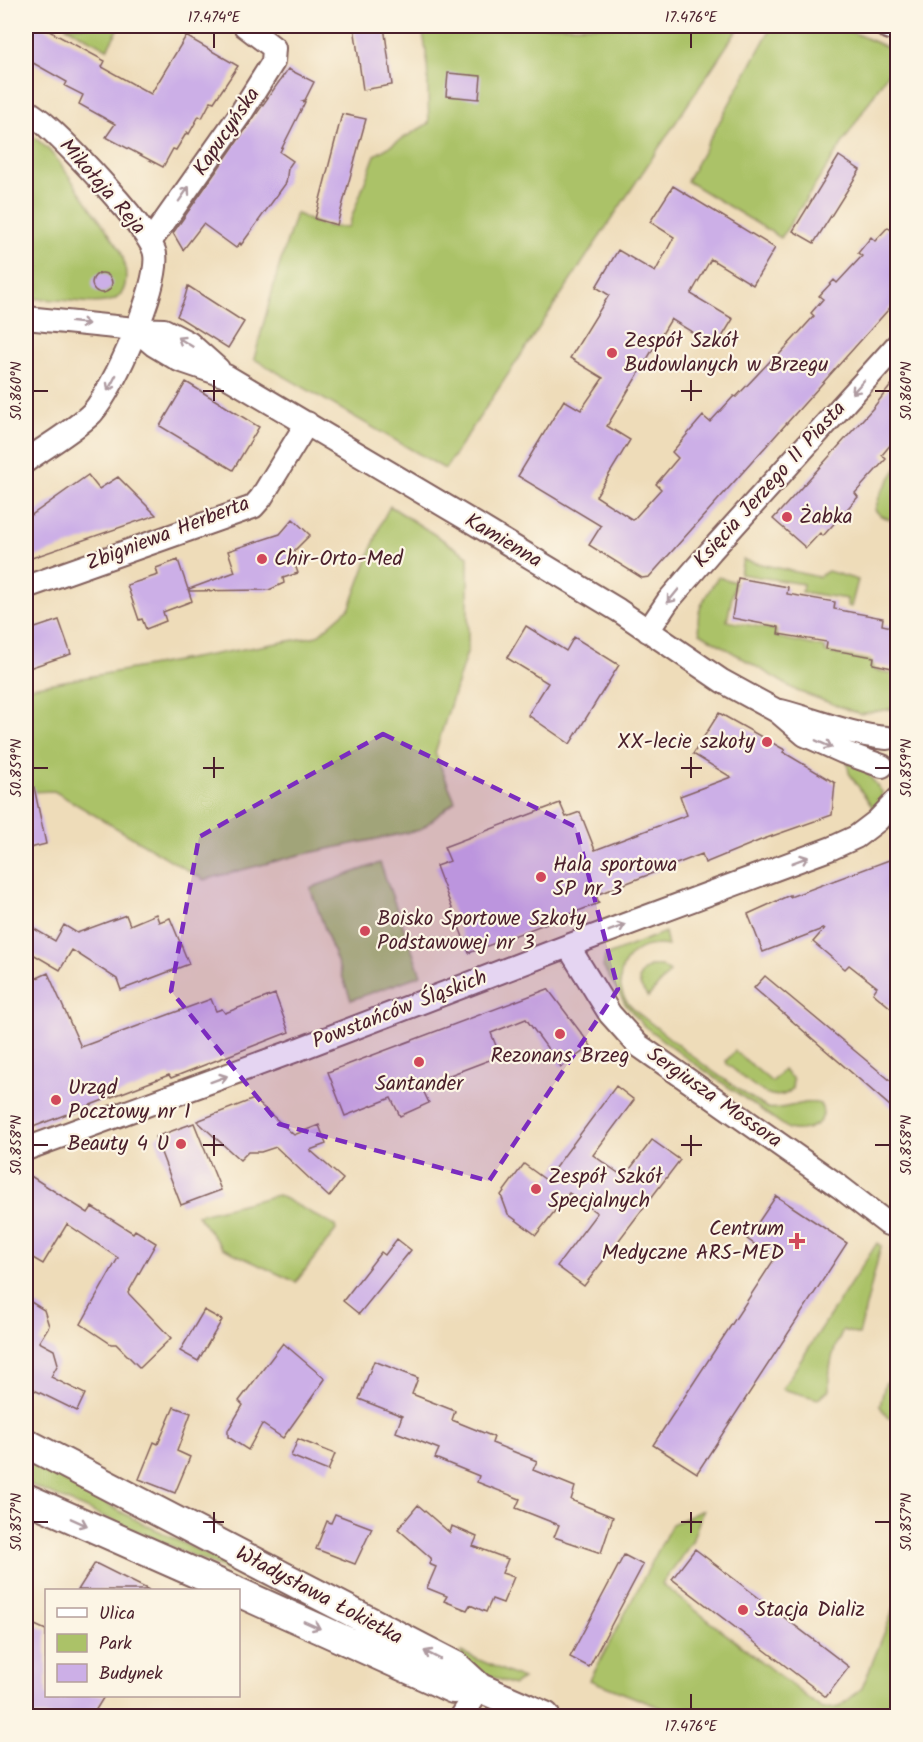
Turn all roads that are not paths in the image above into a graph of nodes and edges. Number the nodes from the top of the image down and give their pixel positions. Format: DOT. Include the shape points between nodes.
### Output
graph roads {
  1 [pos="245,26"];
  2 [pos="885,26"];
  3 [pos="897,31"];
  4 [pos="26,110"];
  5 [pos="150,242"];
  6 [pos="26,318"];
  7 [pos="135,329"];
  8 [pos="897,344"];
  9 [pos="307,423"];
  10 [pos="26,461"];
  11 [pos="26,587"];
  12 [pos="648,631"];
  13 [pos="777,711"];
  14 [pos="892,735"];
  15 [pos="882,766"];
  16 [pos="897,790"];
  17 [pos="897,799"];
  18 [pos="568,946"];
  19 [pos="26,1149"];
  20 [pos="888,1224"];
  21 [pos="26,1443"];
  22 [pos="26,1498"];
  23 [pos="232,1589"];
  24 [pos="240,1593"];
  25 [pos="480,1688"];
  26 [pos="462,1716"];
  27 [pos="545,1716"];
  5 -- 1 [label="street, Kapucyńska, one-way" via="273,62 274,48"];
  2 -- 3 [label="street"];
  4 -- 5 [label="street, Mikołaja Reja" via="46,124 114,195"];
  5 -- 7 [label="street" via="155,252 155,272"];
  6 -- 7 [label="street, one-way"];
  7 -- 9 [label="street, Kamienna" via="179,360 226,376"];
  7 -- 10 [label="street, one-way" via="111,385 92,413"];
  8 -- 12 [label="street, Księcia Jerzego II Piasta, one-way" via="711,550"];
  9 -- 11 [label="street, Zbigniewa Herberta" via="253,507"];
  9 -- 12 [label="street, Kamienna"];
  12 -- 13 [label="street, Kamienna" via="722,681"];
  13 -- 14 [label="street, Kamienna" via="850,732"];
  13 -- 15 [label="street, Kamienna, one-way" via="805,735"];
  14 -- 15 [label="street" via="883,746"];
  15 -- 16 [label="street" via="887,780"];
  18 -- 17 [label="street, Powstańców Śląskich, one-way" via="856,837"];
  19 -- 18 [label="street, Powstańców Śląskich, one-way"];
  18 -- 20 [label="street, Sergiusza Mossora" via="610,1014 638,1045"];
  25 -- 21 [label="main road, Władysława Łokietka, one-way" via="456,1666"];
  22 -- 23 [label="main road, Władysława Łokietka, one-way"];
  24 -- 25 [label="main road, Władysława Łokietka, one-way" via="453,1689"];
  25 -- 26 [label="street"];
  25 -- 27 [label="main road, Władysława Łokietka"];
}
